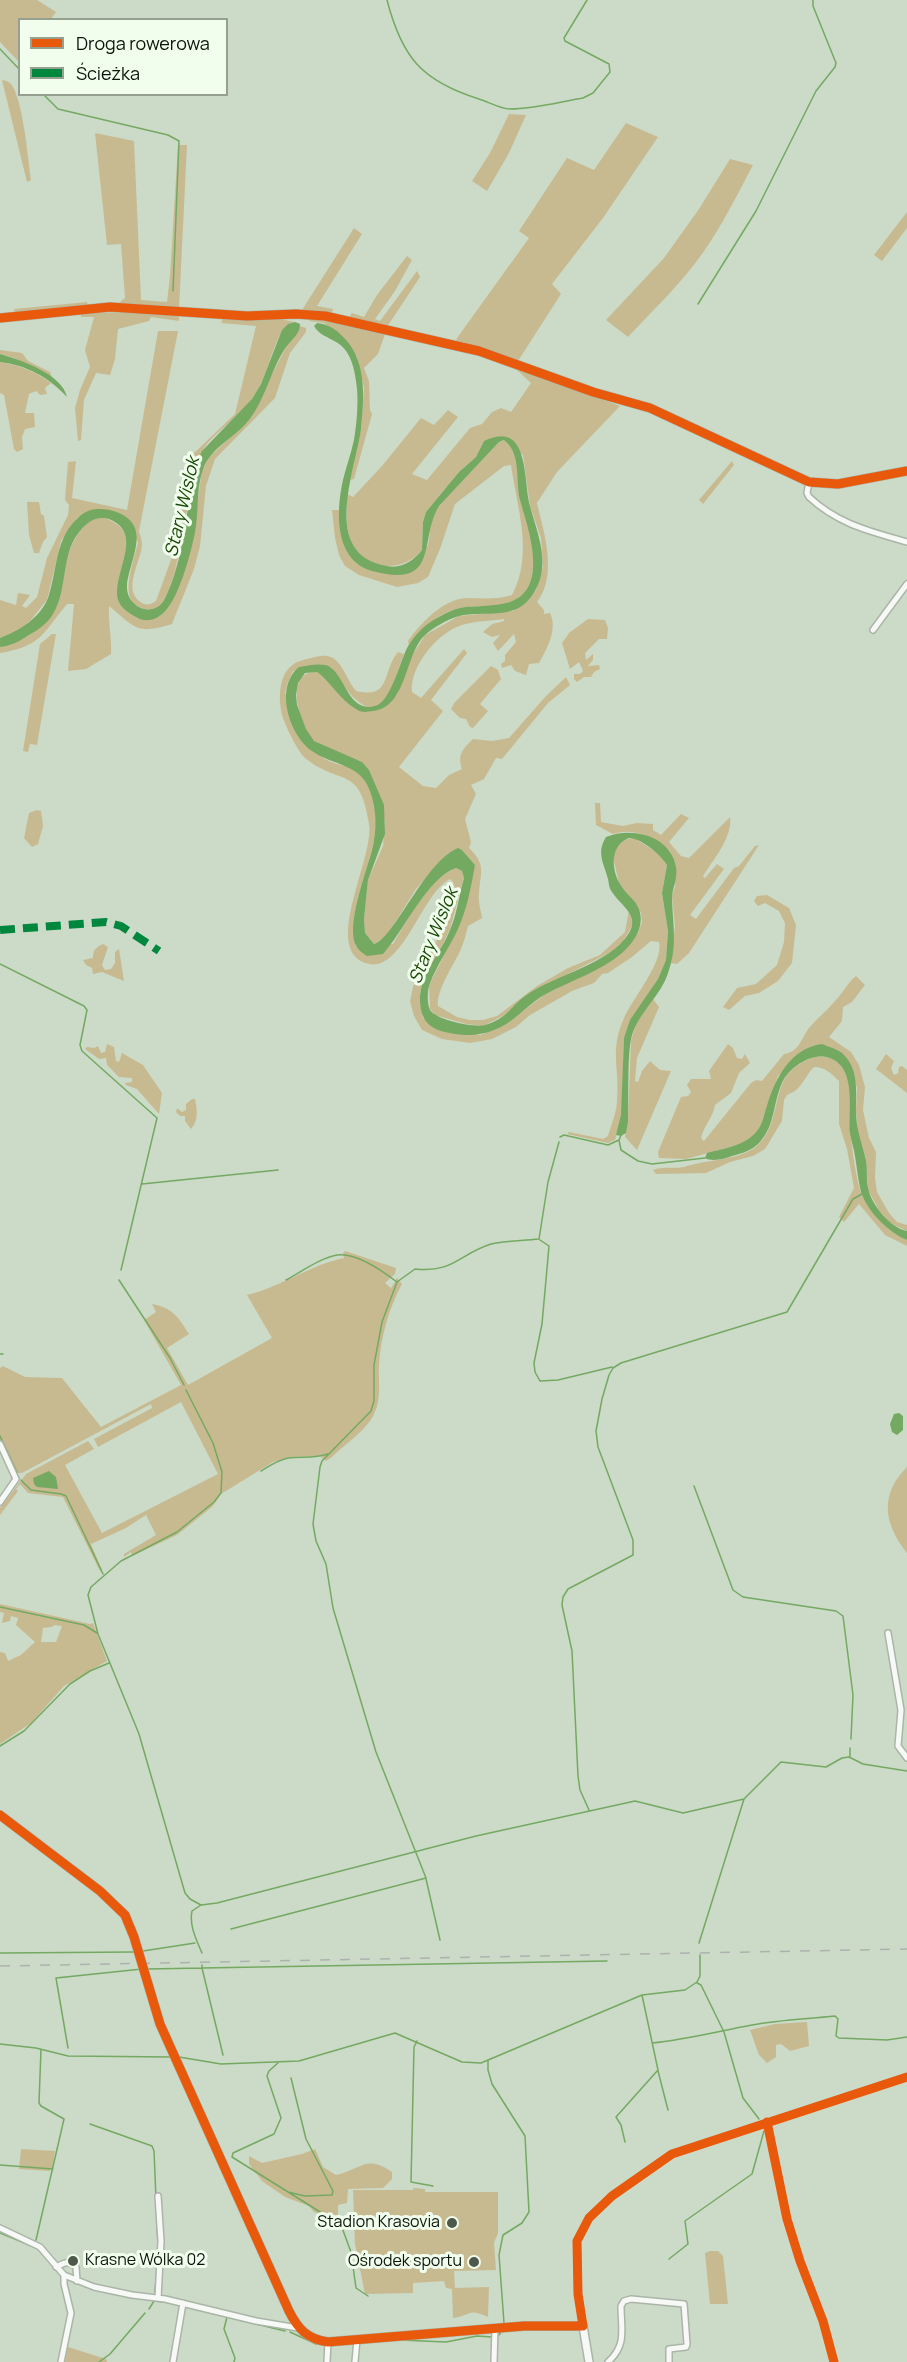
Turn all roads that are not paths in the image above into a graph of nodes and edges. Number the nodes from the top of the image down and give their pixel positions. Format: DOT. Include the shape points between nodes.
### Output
graph roads {
  1 [pos="0,318"];
  2 [pos="907,471"];
  3 [pos="809,482"];
  4 [pos="907,542"];
  5 [pos="907,584"];
  6 [pos="873,630"];
  7 [pos="0,1444"];
  8 [pos="0,1502"];
  9 [pos="888,1633"];
  10 [pos="907,1758"];
  11 [pos="0,1815"];
  12 [pos="907,2077"];
  13 [pos="767,2122"];
  14 [pos="158,2196"];
  15 [pos="0,2228"];
  16 [pos="56,2267"];
  17 [pos="64,2275"];
  18 [pos="77,2281"];
  19 [pos="159,2298"];
  20 [pos="183,2303"];
  21 [pos="583,2326"];
  22 [pos="298,2328"];
  23 [pos="495,2328"];
  24 [pos="357,2339"];
  25 [pos="328,2342"];
  26 [pos="61,2362"];
  27 [pos="173,2362"];
  28 [pos="327,2362"];
  29 [pos="355,2362"];
  30 [pos="494,2362"];
  31 [pos="589,2362"];
  32 [pos="608,2362"];
  33 [pos="669,2362"];
  34 [pos="834,2362"];
  1 -- 3 [label="street" via="110,307 247,316 325,316 479,351 595,393 650,408"];
  2 -- 3 [label="street" via="838,484"];
  3 -- 4 [label="street" via="809,497 838,519"];
  5 -- 6 [label="street"];
  7 -- 8 [label="street" via="16,1479"];
  9 -- 10 [label="street" via="901,1710 898,1746"];
  11 -- 22 [label="street" via="100,1891 125,1915 160,2024"];
  12 -- 13 [label="street"];
  13 -- 21 [label="street" via="672,2154 593,2214 583,2226 576,2248"];
  13 -- 34 [label="street" via="794,2244"];
  14 -- 19 [label="street"];
  15 -- 16 [label="street" via="40,2247"];
  16 -- 17 [label="street"];
  16 -- 18 [label="street" via="74,2264"];
  17 -- 18 [label="street"];
  17 -- 26 [label="street" via="71,2313"];
  18 -- 19 [label="street" via="113,2292"];
  19 -- 20 [label="street"];
  20 -- 22 [label="street"];
  20 -- 27 [label="street"];
  21 -- 23 [label="street"];
  21 -- 31 [label="street"];
  22 -- 25 [label="street"];
  23 -- 24 [label="street"];
  23 -- 30 [label="street"];
  24 -- 25 [label="street"];
  24 -- 29 [label="street"];
  25 -- 28 [label="street"];
  32 -- 33 [label="street" via="621,2346 621,2306 631,2299 684,2304 687,2344 669,2349"];
}
